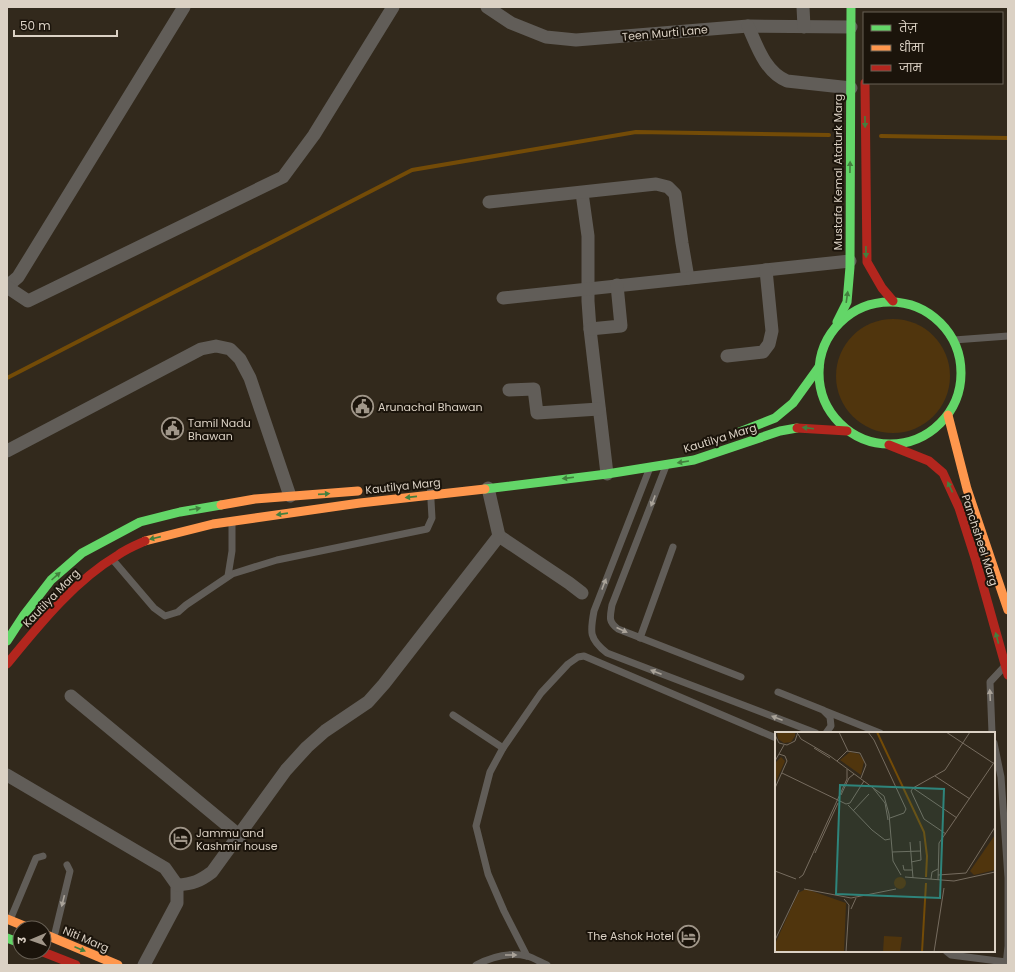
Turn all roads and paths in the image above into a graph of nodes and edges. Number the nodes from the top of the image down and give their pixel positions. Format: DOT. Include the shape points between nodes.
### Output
graph roads {
  1 [pos="184,7"];
  2 [pos="393,7"];
  3 [pos="488,7"];
  4 [pos="803,7"];
  5 [pos="852,7"];
  6 [pos="748,26"];
  7 [pos="804,27"];
  8 [pos="851,27"];
  9 [pos="865,84"];
  10 [pos="851,88"];
  11 [pos="582,193"];
  12 [pos="489,202"];
  13 [pos="850,261"];
  14 [pos="766,270"];
  15 [pos="688,278"];
  16 [pos="7,283"];
  17 [pos="617,285"];
  18 [pos="7,287"];
  19 [pos="588,288"];
  20 [pos="503,298"];
  21 [pos="893,301"];
  22 [pos="590,329"];
  23 [pos="831,332"];
  24 [pos="1008,336"];
  25 [pos="954,340"];
  26 [pos="727,356"];
  27 [pos="818,367"];
  28 [pos="509,390"];
  29 [pos="599,409"];
  30 [pos="948,415"];
  31 [pos="847,431"];
  32 [pos="728,437"];
  33 [pos="889,445"];
  34 [pos="7,451"];
  35 [pos="654,458"];
  36 [pos="667,458"];
  37 [pos="640,459"];
  38 [pos="606,466"];
  39 [pos="650,467"];
  40 [pos="430,483"];
  41 [pos="488,488"];
  42 [pos="367,490"];
  43 [pos="431,495"];
  44 [pos="290,496"];
  45 [pos="230,512"];
  46 [pos="498,536"];
  47 [pos="674,547"];
  48 [pos="104,552"];
  49 [pos="228,576"];
  50 [pos="582,593"];
  51 [pos="1008,610"];
  52 [pos="640,638"];
  53 [pos="7,641"];
  54 [pos="7,664"];
  55 [pos="1006,665"];
  56 [pos="1008,675"];
  57 [pos="741,678"];
  58 [pos="778,692"];
  59 [pos="71,696"];
  60 [pos="823,710"];
  61 [pos="453,715"];
  62 [pos="813,732"];
  63 [pos="827,732"];
  64 [pos="878,732"];
  65 [pos="991,732"];
  66 [pos="775,738"];
  67 [pos="504,748"];
  68 [pos="995,748"];
  69 [pos="7,775"];
  70 [pos="240,836"];
  71 [pos="42,856"];
  72 [pos="67,864"];
  73 [pos="177,885"];
  74 [pos="8,920"];
  75 [pos="54,938"];
  76 [pos="947,952"];
  77 [pos="52,956"];
  78 [pos="527,956"];
  79 [pos="1006,964"];
  80 [pos="76,965"];
  81 [pos="118,965"];
  82 [pos="144,965"];
  83 [pos="476,965"];
  84 [pos="547,965"];
  1 -- 16 [label="street" via="18,277"];
  2 -- 18 [label="street" via="314,135 283,177 28,300"];
  3 -- 6 [label="street, Teen Murti Lane" via="511,23 546,37 576,40"];
  4 -- 7 [label="street"];
  5 -- 8 [label="street, Mustafa Kemal Ataturk Marg"];
  6 -- 7 [label="street, Teen Murti Lane"];
  6 -- 10 [label="street" via="765,62 780,78"];
  7 -- 8 [label="street, Teen Murti Lane"];
  8 -- 10 [label="street, Mustafa Kemal Ataturk Marg"];
  9 -- 21 [label="street, one-way" via="866,262"];
  13 -- 10 [label="street, Mustafa Kemal Ataturk Marg, one-way"];
  11 -- 12 [label="street"];
  11 -- 15 [label="street" via="656,184 668,187 675,194"];
  11 -- 19 [label="street" via="588,236"];
  13 -- 14 [label="street"];
  23 -- 13 [label="street, Mustafa Kemal Ataturk Marg, one-way" via="847,302"];
  14 -- 15 [label="street"];
  14 -- 26 [label="street" via="772,331 770,344 763,352"];
  15 -- 17 [label="street"];
  17 -- 19 [label="street"];
  17 -- 22 [label="street" via="621,326"];
  19 -- 20 [label="street"];
  19 -- 22 [label="street"];
  21 -- 23 [label="street" via="869,304 855,311"];
  21 -- 25 [label="street" via="918,307 939,320"];
  22 -- 29 [label="street"];
  23 -- 27 [label="street" via="822,349"];
  24 -- 25 [label="lane"];
  25 -- 30 [label="street" via="960,359 961,379 957,398"];
  27 -- 31 [label="street" via="820,391 830,413"];
  27 -- 32 [label="street, Kautilya Marg" via="793,403 775,418"];
  28 -- 29 [label="street" via="534,389 537,413"];
  29 -- 38 [label="street"];
  30 -- 33 [label="street" via="936,428 922,437 906,443"];
  30 -- 51 [label="street, Panchsheel Marg" via="967,490"];
  31 -- 33 [label="street" via="866,441"];
  31 -- 36 [label="street, Kautilya Marg, one-way" via="799,427 694,460"];
  55 -- 33 [label="street, Panchsheel Marg, one-way" via="959,508 943,473 929,462"];
  34 -- 44 [label="street" via="201,349 216,346 230,349 240,359 250,378"];
  35 -- 36 [label="street, Kautilya Marg"];
  35 -- 37 [label="street, Kautilya Marg"];
  35 -- 39 [label="lane"];
  36 -- 39 [label="street, Kautilya Marg"];
  36 -- 52 [label="lane, one-way" via="612,605 610,617 612,625"];
  38 -- 39 [label="street, Kautilya Marg"];
  38 -- 41 [label="street, Kautilya Marg, one-way"];
  62 -- 39 [label="lane, one-way" via="607,653 596,644 590,628 594,611"];
  40 -- 43 [label="lane"];
  41 -- 43 [label="street, Kautilya Marg"];
  41 -- 46 [label="street"];
  44 -- 42 [label="street, Kautilya Marg, one-way"];
  43 -- 45 [label="street, Kautilya Marg, one-way"];
  43 -- 49 [label="lane" via="432,518 427,529 277,560"];
  44 -- 45 [label="street, Kautilya Marg" via="255,499"];
  45 -- 48 [label="street, Kautilya Marg, one-way" via="213,524"];
  48 -- 45 [label="street, Kautilya Marg, one-way" via="140,522 180,512"];
  45 -- 49 [label="lane" via="232,551"];
  46 -- 50 [label="street"];
  46 -- 70 [label="street" via="384,684 368,702 325,731 307,747 286,770"];
  47 -- 52 [label="lane"];
  48 -- 49 [label="lane" via="139,588 154,608 165,616 178,612"];
  53 -- 48 [label="street, Kautilya Marg, one-way" via="51,580 82,553"];
  48 -- 54 [label="street, Kautilya Marg"];
  52 -- 57 [label="lane"];
  55 -- 56 [label="street, Panchsheel Marg"];
  65 -- 55 [label="lane, one-way" via="990,682"];
  58 -- 60 [label="lane"];
  59 -- 70 [label="street"];
  60 -- 63 [label="lane" via="830,717 831,726"];
  60 -- 64 [label="lane"];
  61 -- 67 [label="lane"];
  66 -- 67 [label="lane" via="584,656 568,664 541,692"];
  67 -- 78 [label="lane" via="490,772 476,826 488,874"];
  68 -- 79 [label="lane" via="1001,777 1008,878"];
  69 -- 73 [label="street" via="165,868"];
  70 -- 73 [label="street" via="212,872 200,881"];
  71 -- 74 [label="lane" via="36,858"];
  72 -- 75 [label="lane, one-way" via="70,871"];
  73 -- 82 [label="street" via="177,903"];
  75 -- 81 [label="street, Niti Marg, one-way"];
  76 -- 79 [label="lane" via="951,955"];
  77 -- 80 [label="street"];
  83 -- 78 [label="lane, one-way" via="489,958 509,954"];
  78 -- 84 [label="lane"];
}
